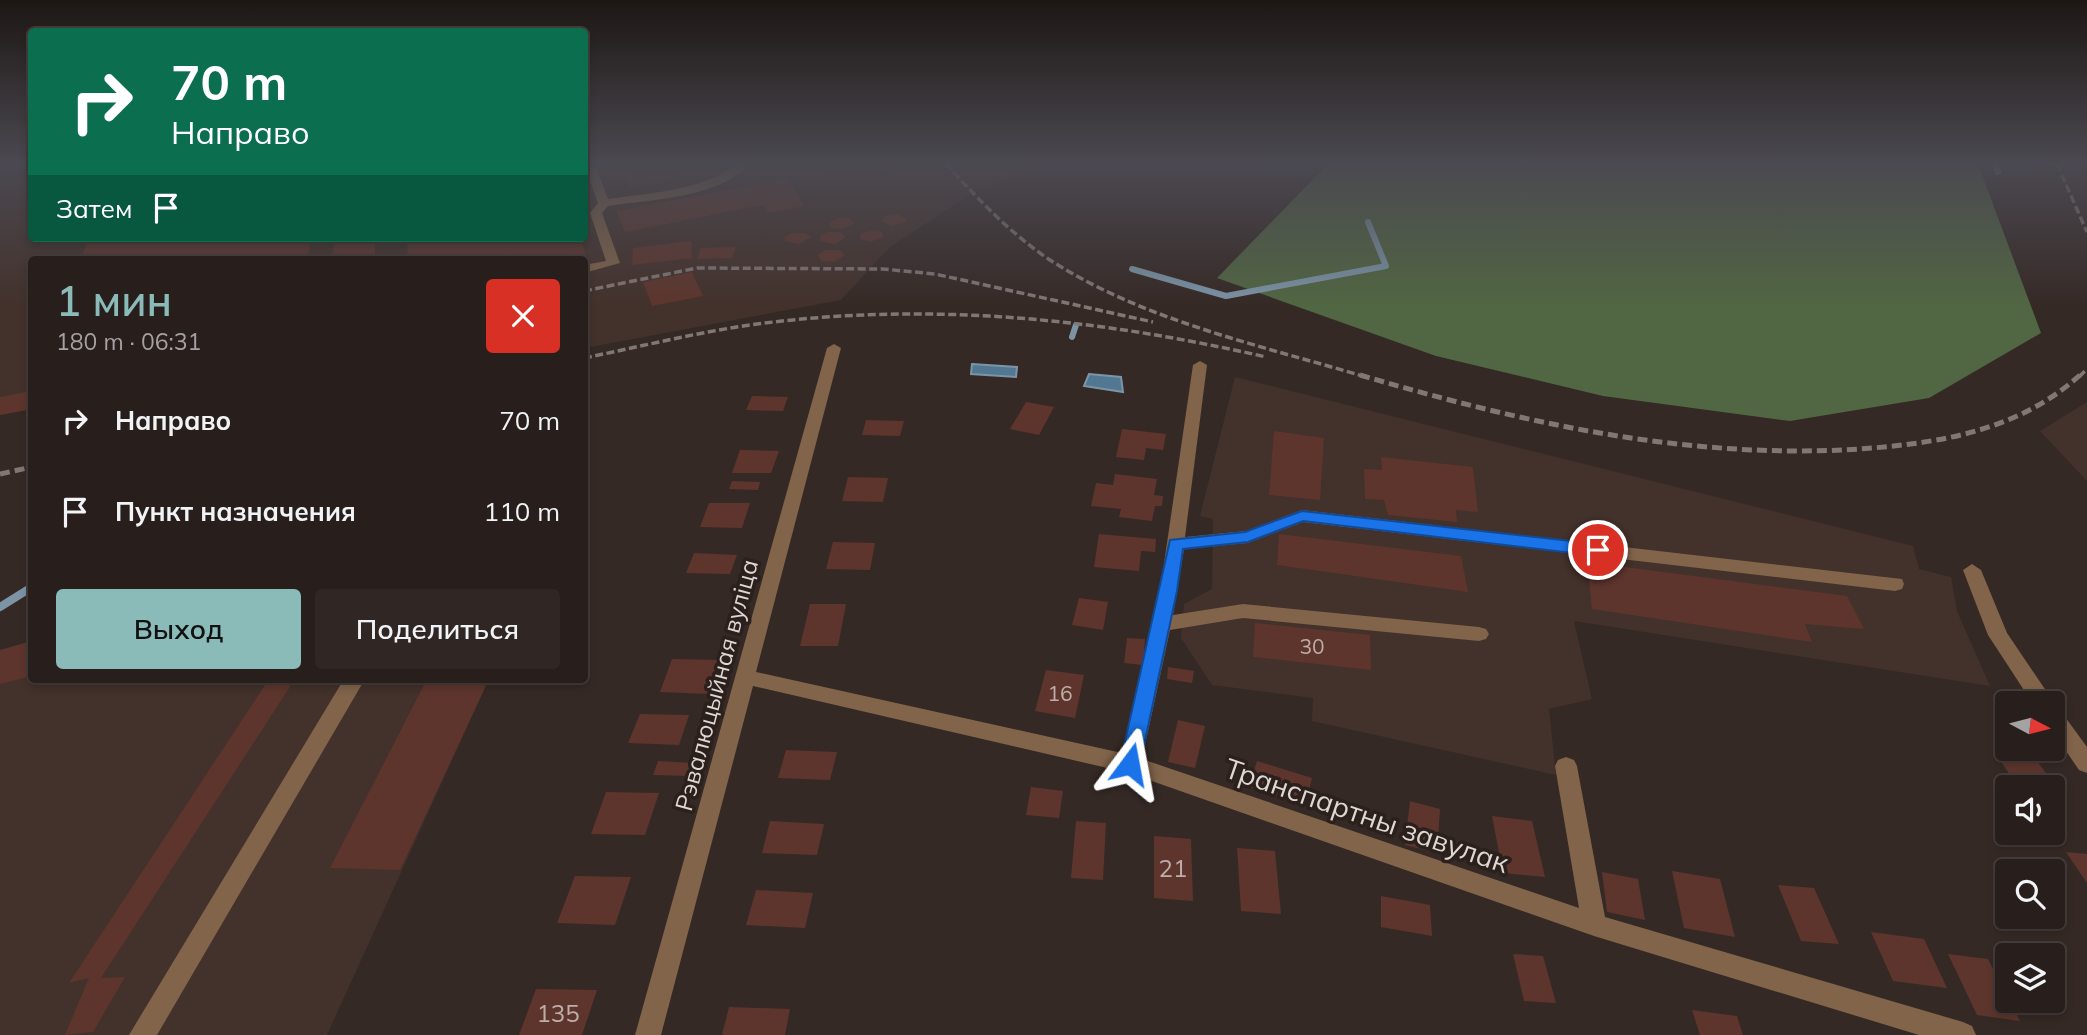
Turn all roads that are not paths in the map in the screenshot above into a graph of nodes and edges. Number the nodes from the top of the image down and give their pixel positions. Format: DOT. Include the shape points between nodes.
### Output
graph roads {
  1 [pos="597,212"];
  2 [pos="588,268"];
  3 [pos="834,348"];
  4 [pos="1200,365"];
  5 [pos="1176,544"];
  6 [pos="1972,570"];
  7 [pos="1895,584"];
  8 [pos="1161,624"];
  9 [pos="1479,634"];
  10 [pos="745,677"];
  11 [pos="353,683"];
  12 [pos="2035,691"];
  13 [pos="2065,730"];
  14 [pos="2079,746"];
  15 [pos="1130,764"];
  16 [pos="2087,764"];
  17 [pos="1566,766"];
  18 [pos="1594,925"];
  19 [pos="142,1035"];
  20 [pos="648,1035"];
  21 [pos="1963,1035"];
  1 -- 2 [label="street" via="613,263"];
  3 -- 10 [label="street, Рэвалюцыйная вуліца"];
  4 -- 5 [label="street"];
  5 -- 7 [label="street" via="1248,537 1302,516"];
  5 -- 8 [label="street"];
  6 -- 12 [label="street" via="1998,635"];
  8 -- 9 [label="street" via="1243,611"];
  8 -- 15 [label="street"];
  10 -- 15 [label="street, Транспартны завулак"];
  10 -- 20 [label="street, Рэвалюцыйная вуліца"];
  11 -- 19 [label="street"];
  13 -- 14 [label="street"];
  14 -- 16 [label="street"];
  15 -- 18 [label="street, Транспартны завулак"];
  17 -- 18 [label="street"];
  18 -- 21 [label="street, Транспартны завулак"];
}
